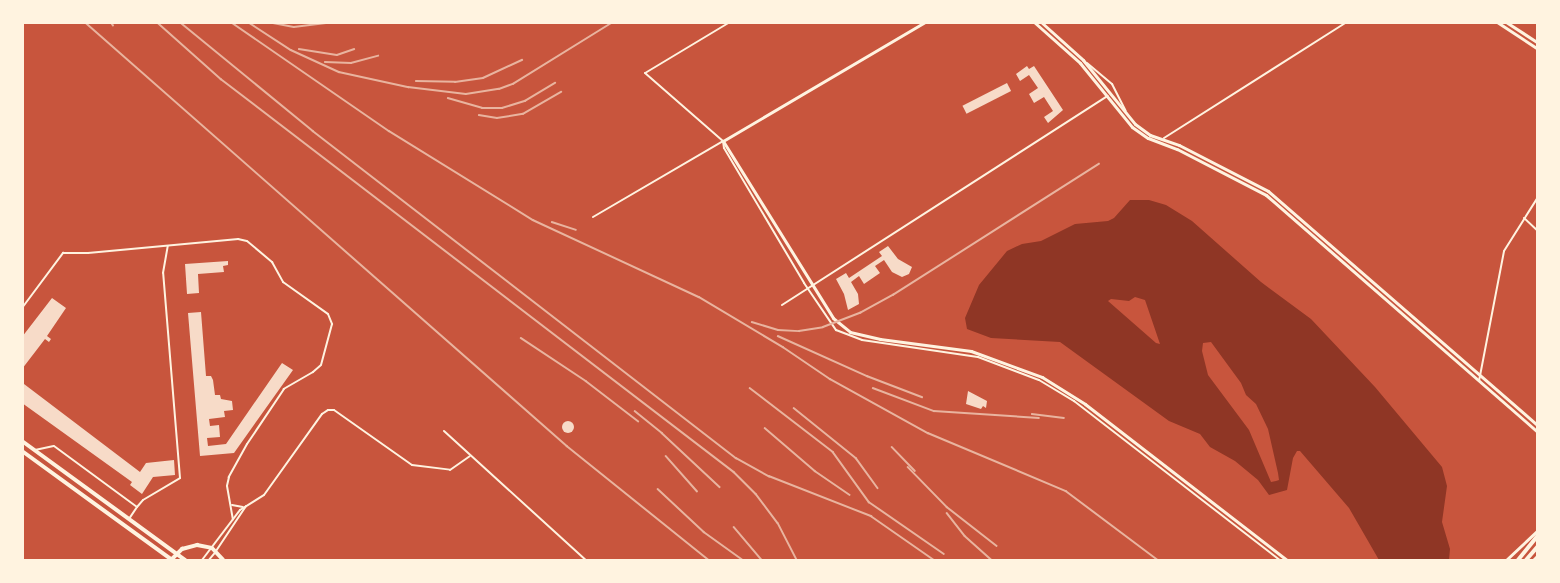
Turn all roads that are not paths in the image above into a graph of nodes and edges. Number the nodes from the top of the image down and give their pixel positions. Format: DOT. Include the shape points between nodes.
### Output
graph roads {
  1 [pos="730,22"];
  2 [pos="924,22"];
  3 [pos="1034,22"];
  4 [pos="1041,22"];
  5 [pos="1347,22"];
  6 [pos="1497,22"];
  7 [pos="1506,22"];
  8 [pos="1538,43"];
  9 [pos="1538,49"];
  10 [pos="1083,60"];
  11 [pos="1108,95"];
  12 [pos="1127,116"];
  13 [pos="723,141"];
  14 [pos="1161,141"];
  15 [pos="1538,197"];
  16 [pos="593,217"];
  17 [pos="1524,218"];
  18 [pos="1538,231"];
  19 [pos="168,246"];
  20 [pos="809,288"];
  21 [pos="782,305"];
  22 [pos="22,308"];
  23 [pos="1480,376"];
  24 [pos="1479,381"];
  25 [pos="1538,426"];
  26 [pos="444,431"];
  27 [pos="1538,432"];
  28 [pos="22,441"];
  29 [pos="35,450"];
  30 [pos="22,451"];
  31 [pos="470,456"];
  32 [pos="230,503"];
  33 [pos="137,507"];
  34 [pos="245,507"];
  35 [pos="129,519"];
  36 [pos="232,519"];
  37 [pos="1538,530"];
  38 [pos="1538,535"];
  39 [pos="1538,546"];
  40 [pos="1518,548"];
  41 [pos="214,549"];
  42 [pos="1524,553"];
  43 [pos="176,554"];
  44 [pos="1538,555"];
  45 [pos="171,560"];
  46 [pos="185,561"];
  47 [pos="202,561"];
  48 [pos="209,561"];
  49 [pos="223,561"];
  50 [pos="586,561"];
  51 [pos="1280,561"];
  52 [pos="1287,561"];
  53 [pos="1506,561"];
  54 [pos="1518,561"];
  55 [pos="1526,561"];
  56 [pos="1533,561"];
  1 -- 13 [label="street" via="645,73"];
  2 -- 13 [label="main road"];
  3 -- 11 [label="main road" via="1080,63"];
  4 -- 10 [label="main road"];
  5 -- 14 [label="street"];
  6 -- 9 [label="main road"];
  7 -- 8 [label="main road"];
  10 -- 11 [label="main road"];
  10 -- 12 [label="street" via="1112,84"];
  11 -- 12 [label="main road"];
  11 -- 14 [label="main road" via="1132,127"];
  11 -- 20 [label="street"];
  12 -- 14 [label="main road"];
  13 -- 16 [label="street"];
  13 -- 20 [label="main road"];
  14 -- 23 [label="main road" via="1268,191"];
  14 -- 24 [label="main road" via="1266,195"];
  15 -- 17 [label="street"];
  17 -- 18 [label="street"];
  17 -- 23 [label="street" via="1504,251"];
  19 -- 22 [label="street" via="63,253"];
  19 -- 32 [label="street" via="247,241 272,262 283,282 331,319 321,365 284,389 239,458 228,480"];
  19 -- 33 [label="street" via="163,273 180,478"];
  20 -- 21 [label="street"];
  20 -- 51 [label="street" via="836,330 848,337 978,357 1052,387"];
  20 -- 52 [label="main road" via="836,322 850,332 971,351 1048,380 1085,404"];
  23 -- 24 [label="street"];
  23 -- 25 [label="main road"];
  24 -- 27 [label="main road"];
  26 -- 31 [label="street"];
  28 -- 29 [label="main road"];
  29 -- 33 [label="street" via="54,446"];
  29 -- 35 [label="main road"];
  30 -- 45 [label="main road"];
  31 -- 34 [label="street" via="450,470 412,465 337,412 328,410 264,495"];
  31 -- 50 [label="street"];
  32 -- 34 [label="street"];
  32 -- 36 [label="street"];
  33 -- 35 [label="street"];
  34 -- 36 [label="street"];
  34 -- 41 [label="street"];
  35 -- 43 [label="main road"];
  36 -- 41 [label="street"];
  37 -- 40 [label="main road"];
  38 -- 42 [label="main road"];
  39 -- 55 [label="main road"];
  40 -- 42 [label="main road"];
  40 -- 53 [label="main road"];
  41 -- 43 [label="main road" via="193,545"];
  41 -- 47 [label="street"];
  41 -- 48 [label="lane"];
  41 -- 49 [label="main road"];
  42 -- 54 [label="main road"];
  43 -- 45 [label="main road"];
  43 -- 46 [label="main road"];
  44 -- 56 [label="main road"];
}
